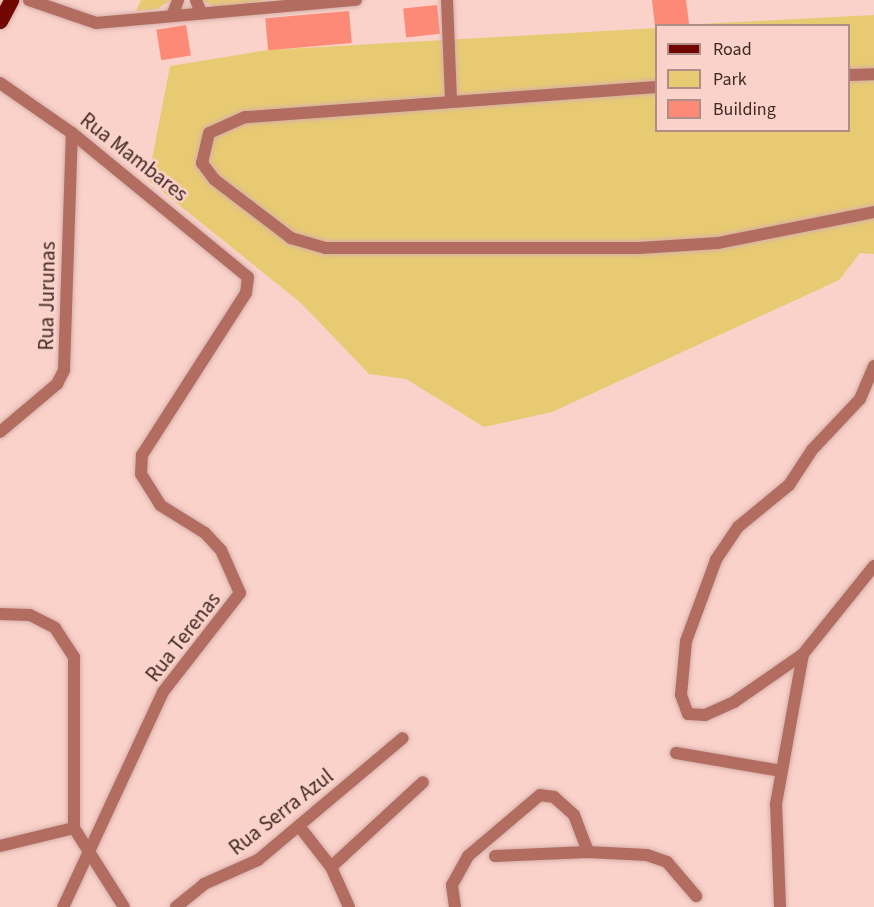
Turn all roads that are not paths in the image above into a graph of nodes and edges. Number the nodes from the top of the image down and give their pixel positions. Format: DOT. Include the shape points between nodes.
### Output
graph roads {
  1 [pos="11,0"];
  2 [pos="29,0"];
  3 [pos="178,0"];
  4 [pos="196,0"];
  5 [pos="356,0"];
  6 [pos="447,0"];
  7 [pos="303,4"];
  8 [pos="201,13"];
  9 [pos="172,16"];
  10 [pos="0,21"];
  11 [pos="874,74"];
  12 [pos="850,75"];
  13 [pos="0,83"];
  14 [pos="655,87"];
  15 [pos="451,100"];
  16 [pos="72,133"];
  17 [pos="874,212"];
  18 [pos="241,266"];
  19 [pos="874,366"];
  20 [pos="0,432"];
  21 [pos="874,566"];
  22 [pos="0,614"];
  23 [pos="803,654"];
  24 [pos="403,738"];
  25 [pos="676,753"];
  26 [pos="781,771"];
  27 [pos="423,782"];
  28 [pos="299,826"];
  29 [pos="74,828"];
  30 [pos="0,846"];
  31 [pos="588,852"];
  32 [pos="90,855"];
  33 [pos="495,856"];
  34 [pos="331,867"];
  35 [pos="696,896"];
  36 [pos="63,907"];
  37 [pos="124,907"];
  38 [pos="176,907"];
  39 [pos="349,907"];
  40 [pos="455,907"];
  41 [pos="780,907"];
  1 -- 10 [label="main road"];
  2 -- 9 [label="street" via="96,23"];
  3 -- 9 [label="street"];
  4 -- 8 [label="street"];
  5 -- 7 [label="street"];
  6 -- 15 [label="street"];
  7 -- 8 [label="street"];
  8 -- 9 [label="street"];
  11 -- 12 [label="street"];
  13 -- 16 [label="street, Rua Mambares"];
  14 -- 15 [label="street"];
  15 -- 17 [label="street" via="245,117 209,133 202,163 215,180 291,238 326,248 639,248 718,243"];
  16 -- 18 [label="street, Rua Mambares"];
  16 -- 20 [label="street, Rua Jurunas" via="64,370 57,384"];
  18 -- 32 [label="street, Rua Terenas" via="248,277 246,293 142,455 141,474 160,505 205,533 221,550 240,593 163,692"];
  19 -- 23 [label="street" via="860,399 812,450 789,485 738,527 716,560 686,641 681,695 688,714 705,715 734,702"];
  21 -- 23 [label="street"];
  22 -- 29 [label="street" via="30,615 55,628 74,657"];
  23 -- 26 [label="street"];
  24 -- 28 [label="street, Rua Serra Azul"];
  25 -- 26 [label="street"];
  26 -- 41 [label="street" via="775,834"];
  27 -- 34 [label="street"];
  28 -- 34 [label="street"];
  28 -- 38 [label="street, Rua Serra Azul" via="258,860 204,884"];
  29 -- 30 [label="street"];
  29 -- 32 [label="street"];
  31 -- 33 [label="street"];
  31 -- 35 [label="street" via="647,855 668,862"];
  31 -- 40 [label="street" via="574,815 554,797 540,795 468,856 452,885"];
  32 -- 36 [label="street, Rua Terenas"];
  32 -- 37 [label="street"];
  34 -- 39 [label="street"];
}
